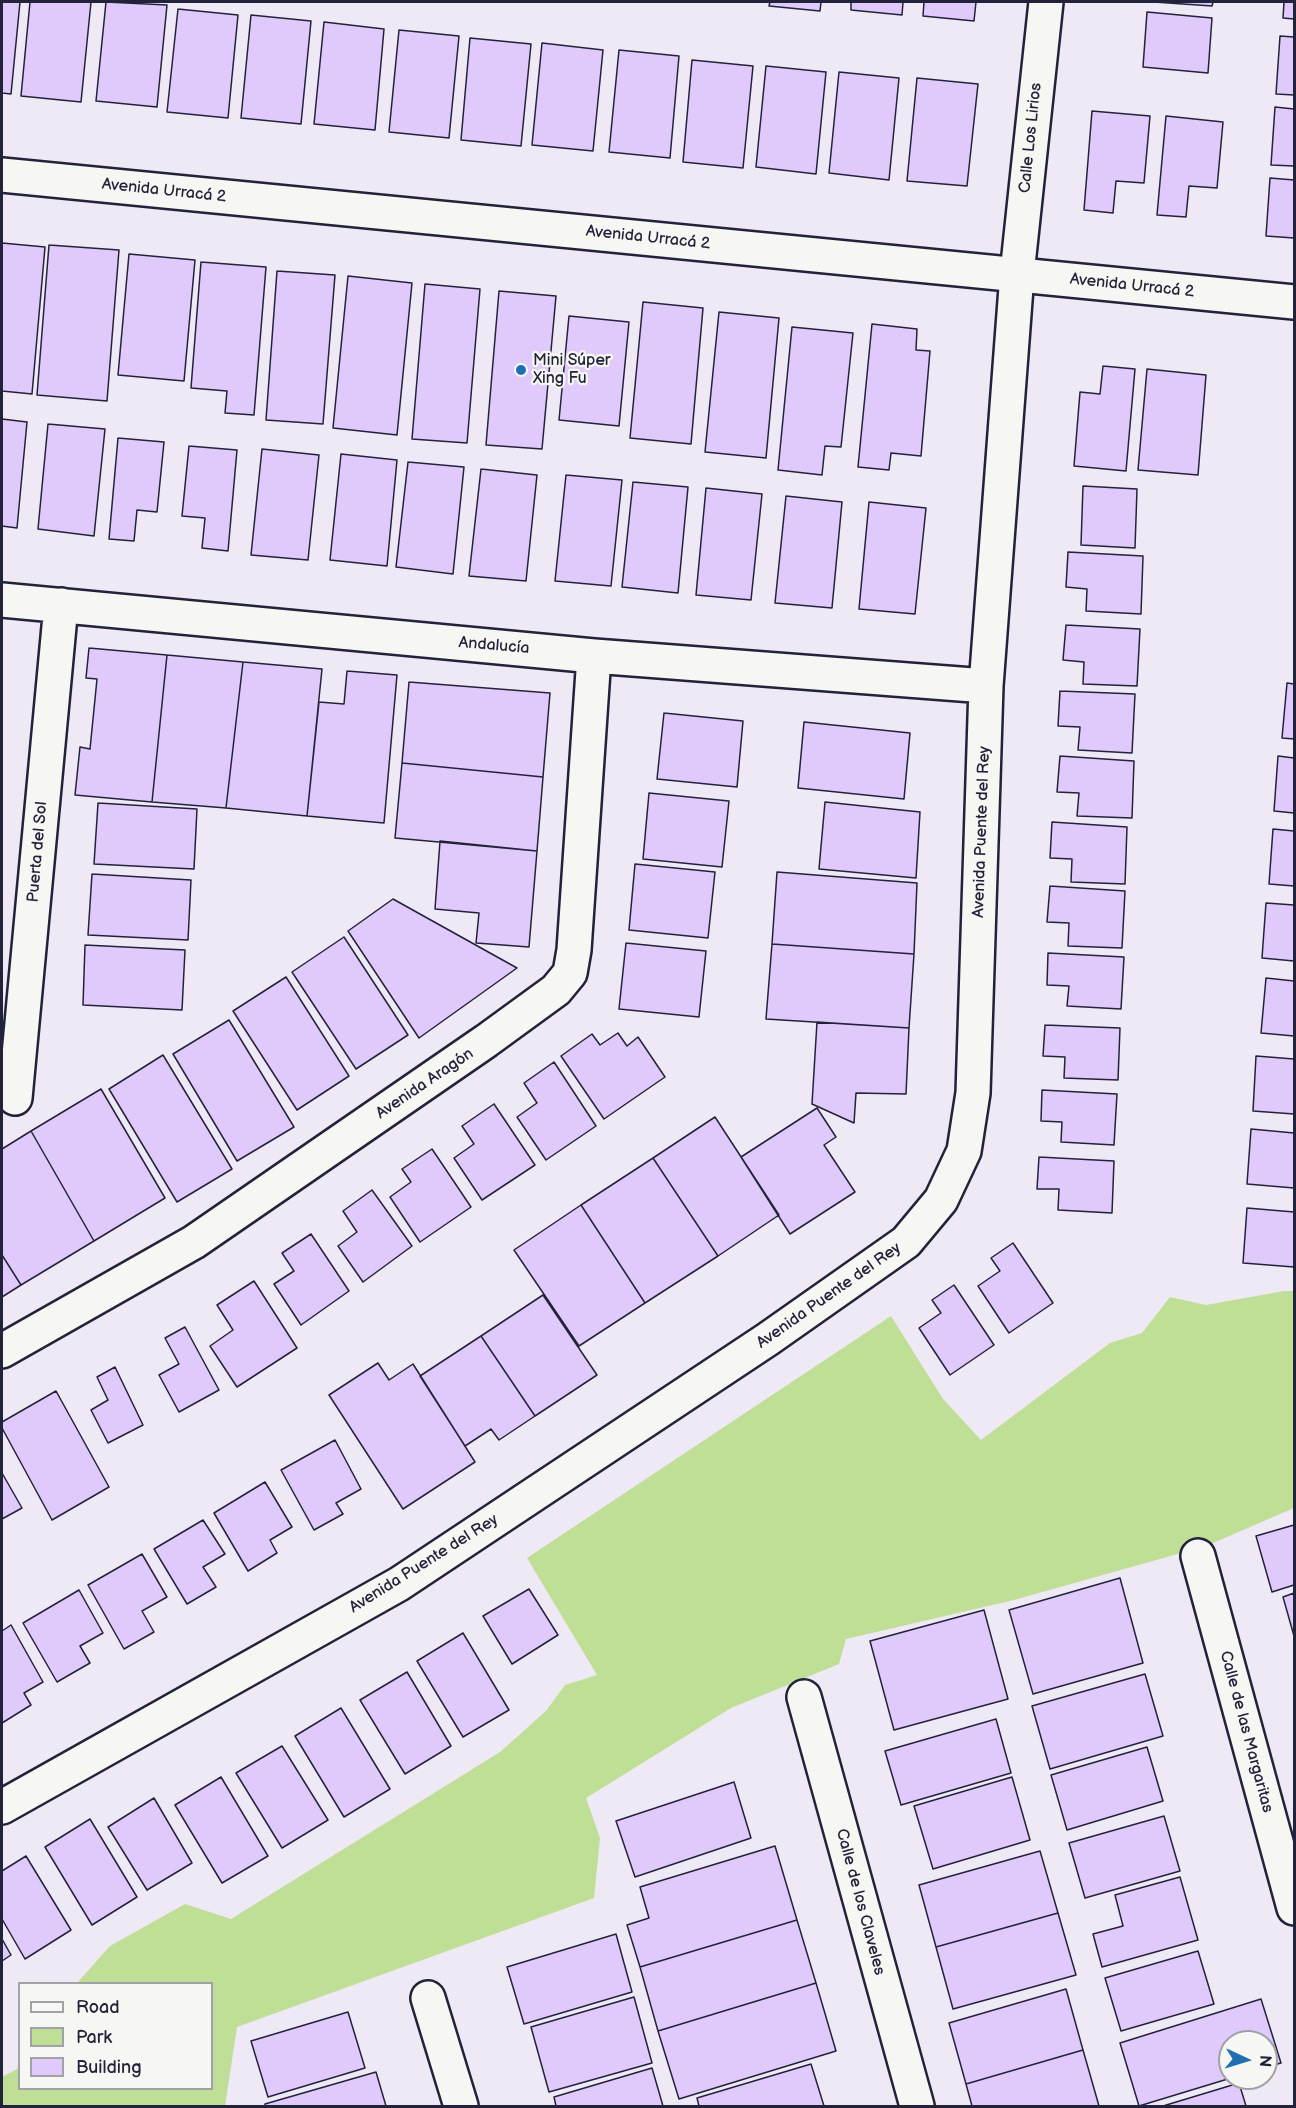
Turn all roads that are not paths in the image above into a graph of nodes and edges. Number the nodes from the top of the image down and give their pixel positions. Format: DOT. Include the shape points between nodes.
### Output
graph roads {
  1 [pos="1046,2"];
  2 [pos="2,175"];
  3 [pos="1017,274"];
  4 [pos="1294,302"];
  5 [pos="2,600"];
  6 [pos="61,605"];
  7 [pos="594,656"];
  8 [pos="986,686"];
  9 [pos="15,1098"];
  10 [pos="2,1352"];
  11 [pos="1198,1556"];
  12 [pos="804,1697"];
  13 [pos="2,1807"];
  14 [pos="1294,1908"];
  15 [pos="428,1998"];
  16 [pos="461,2106"];
  17 [pos="917,2106"];
  1 -- 3 [label="street, Calle Los Lirios"];
  2 -- 3 [label="street, Avenida Urracá 2"];
  3 -- 4 [label="street, Avenida Urracá 2"];
  3 -- 8 [label="street, Avenida Puente del Rey"];
  5 -- 6 [label="street, Andalucía"];
  6 -- 7 [label="street, Andalucía"];
  6 -- 9 [label="street, Puerta del Sol"];
  7 -- 8 [label="street, Andalucía"];
  7 -- 10 [label="street, Avenida Aragón" via="574,950 570,973 556,990 194,1242"];
  8 -- 13 [label="street, Avenida Puente del Rey" via="973,1093 964,1151 941,1200 906,1242 768,1339 399,1584"];
  11 -- 14 [label="street, Calle de las Margaritas"];
  12 -- 17 [label="street, Calle de los Claveles"];
  15 -- 16 [label="street"];
}
